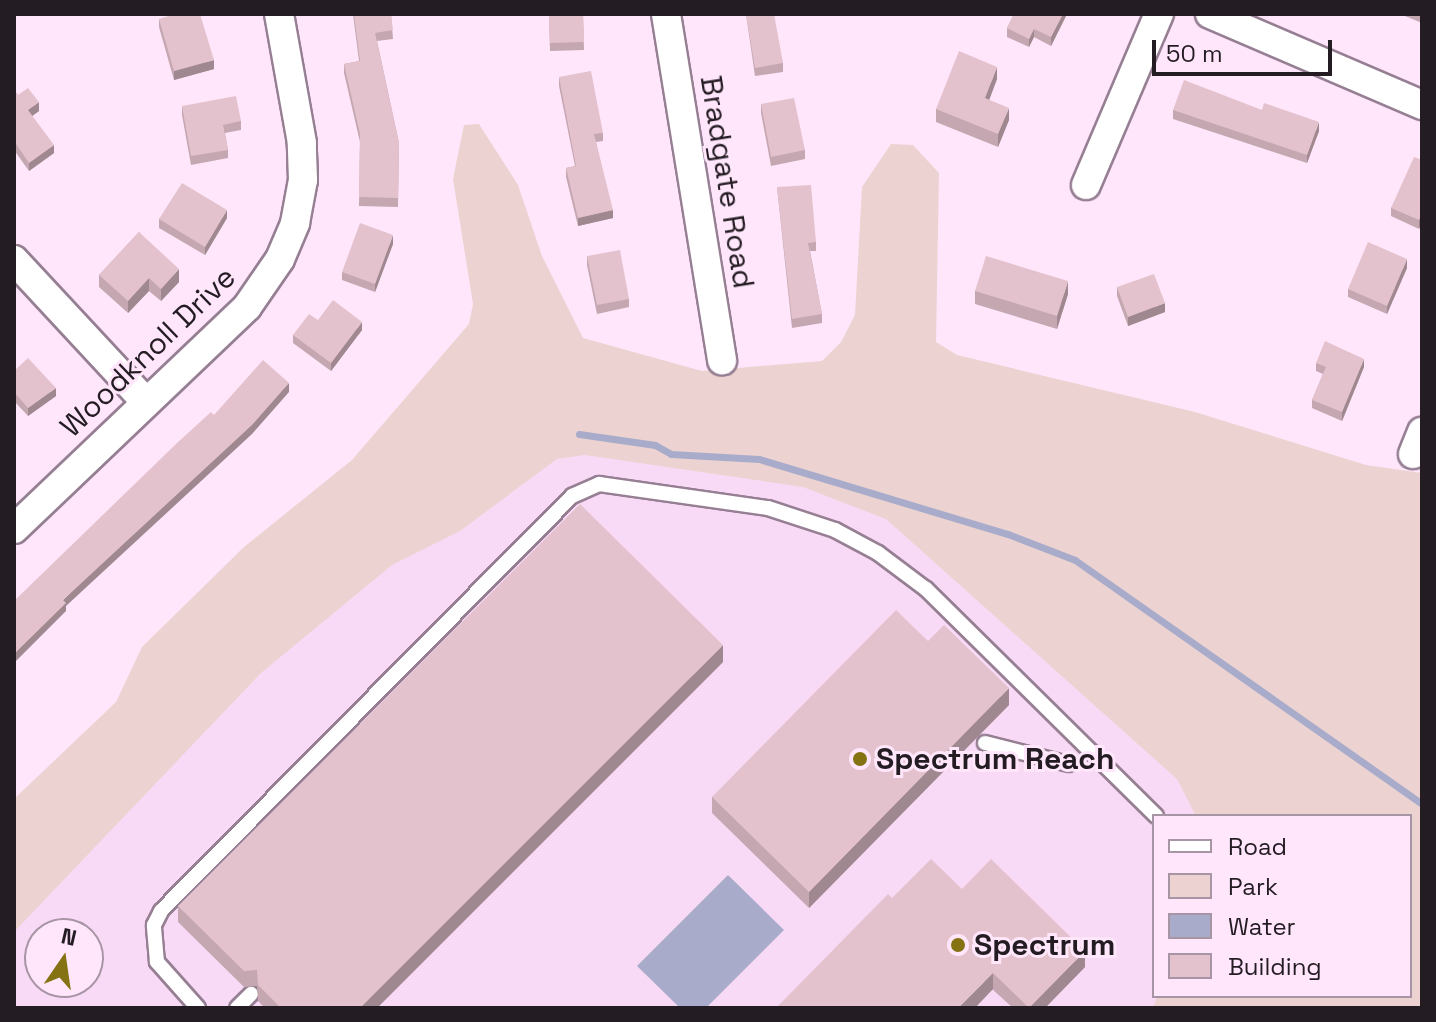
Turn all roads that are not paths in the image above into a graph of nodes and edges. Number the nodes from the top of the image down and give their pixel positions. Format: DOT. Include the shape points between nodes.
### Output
graph roads {
  1 [pos="279,14"];
  2 [pos="666,14"];
  3 [pos="1159,14"];
  4 [pos="1210,14"];
  5 [pos="1422,105"];
  6 [pos="1086,185"];
  7 [pos="14,260"];
  8 [pos="722,360"];
  9 [pos="146,402"];
  10 [pos="14,529"];
  11 [pos="985,743"];
  12 [pos="1068,764"];
  13 [pos="1154,814"];
  14 [pos="251,994"];
  15 [pos="198,1008"];
  16 [pos="237,1008"];
  1 -- 9 [label="street, Woodknoll Drive" via="302,143 303,180 295,223 271,277 247,307"];
  2 -- 8 [label="street, Bradgate Road"];
  3 -- 6 [label="street"];
  4 -- 5 [label="street"];
  7 -- 9 [label="street"];
  9 -- 10 [label="street, Woodknoll Drive"];
  11 -- 12 [label="lane"];
  13 -- 15 [label="lane" via="926,589 878,553 835,530 768,508 599,484 572,496 161,911 154,925 157,962"];
  14 -- 16 [label="lane"];
}
